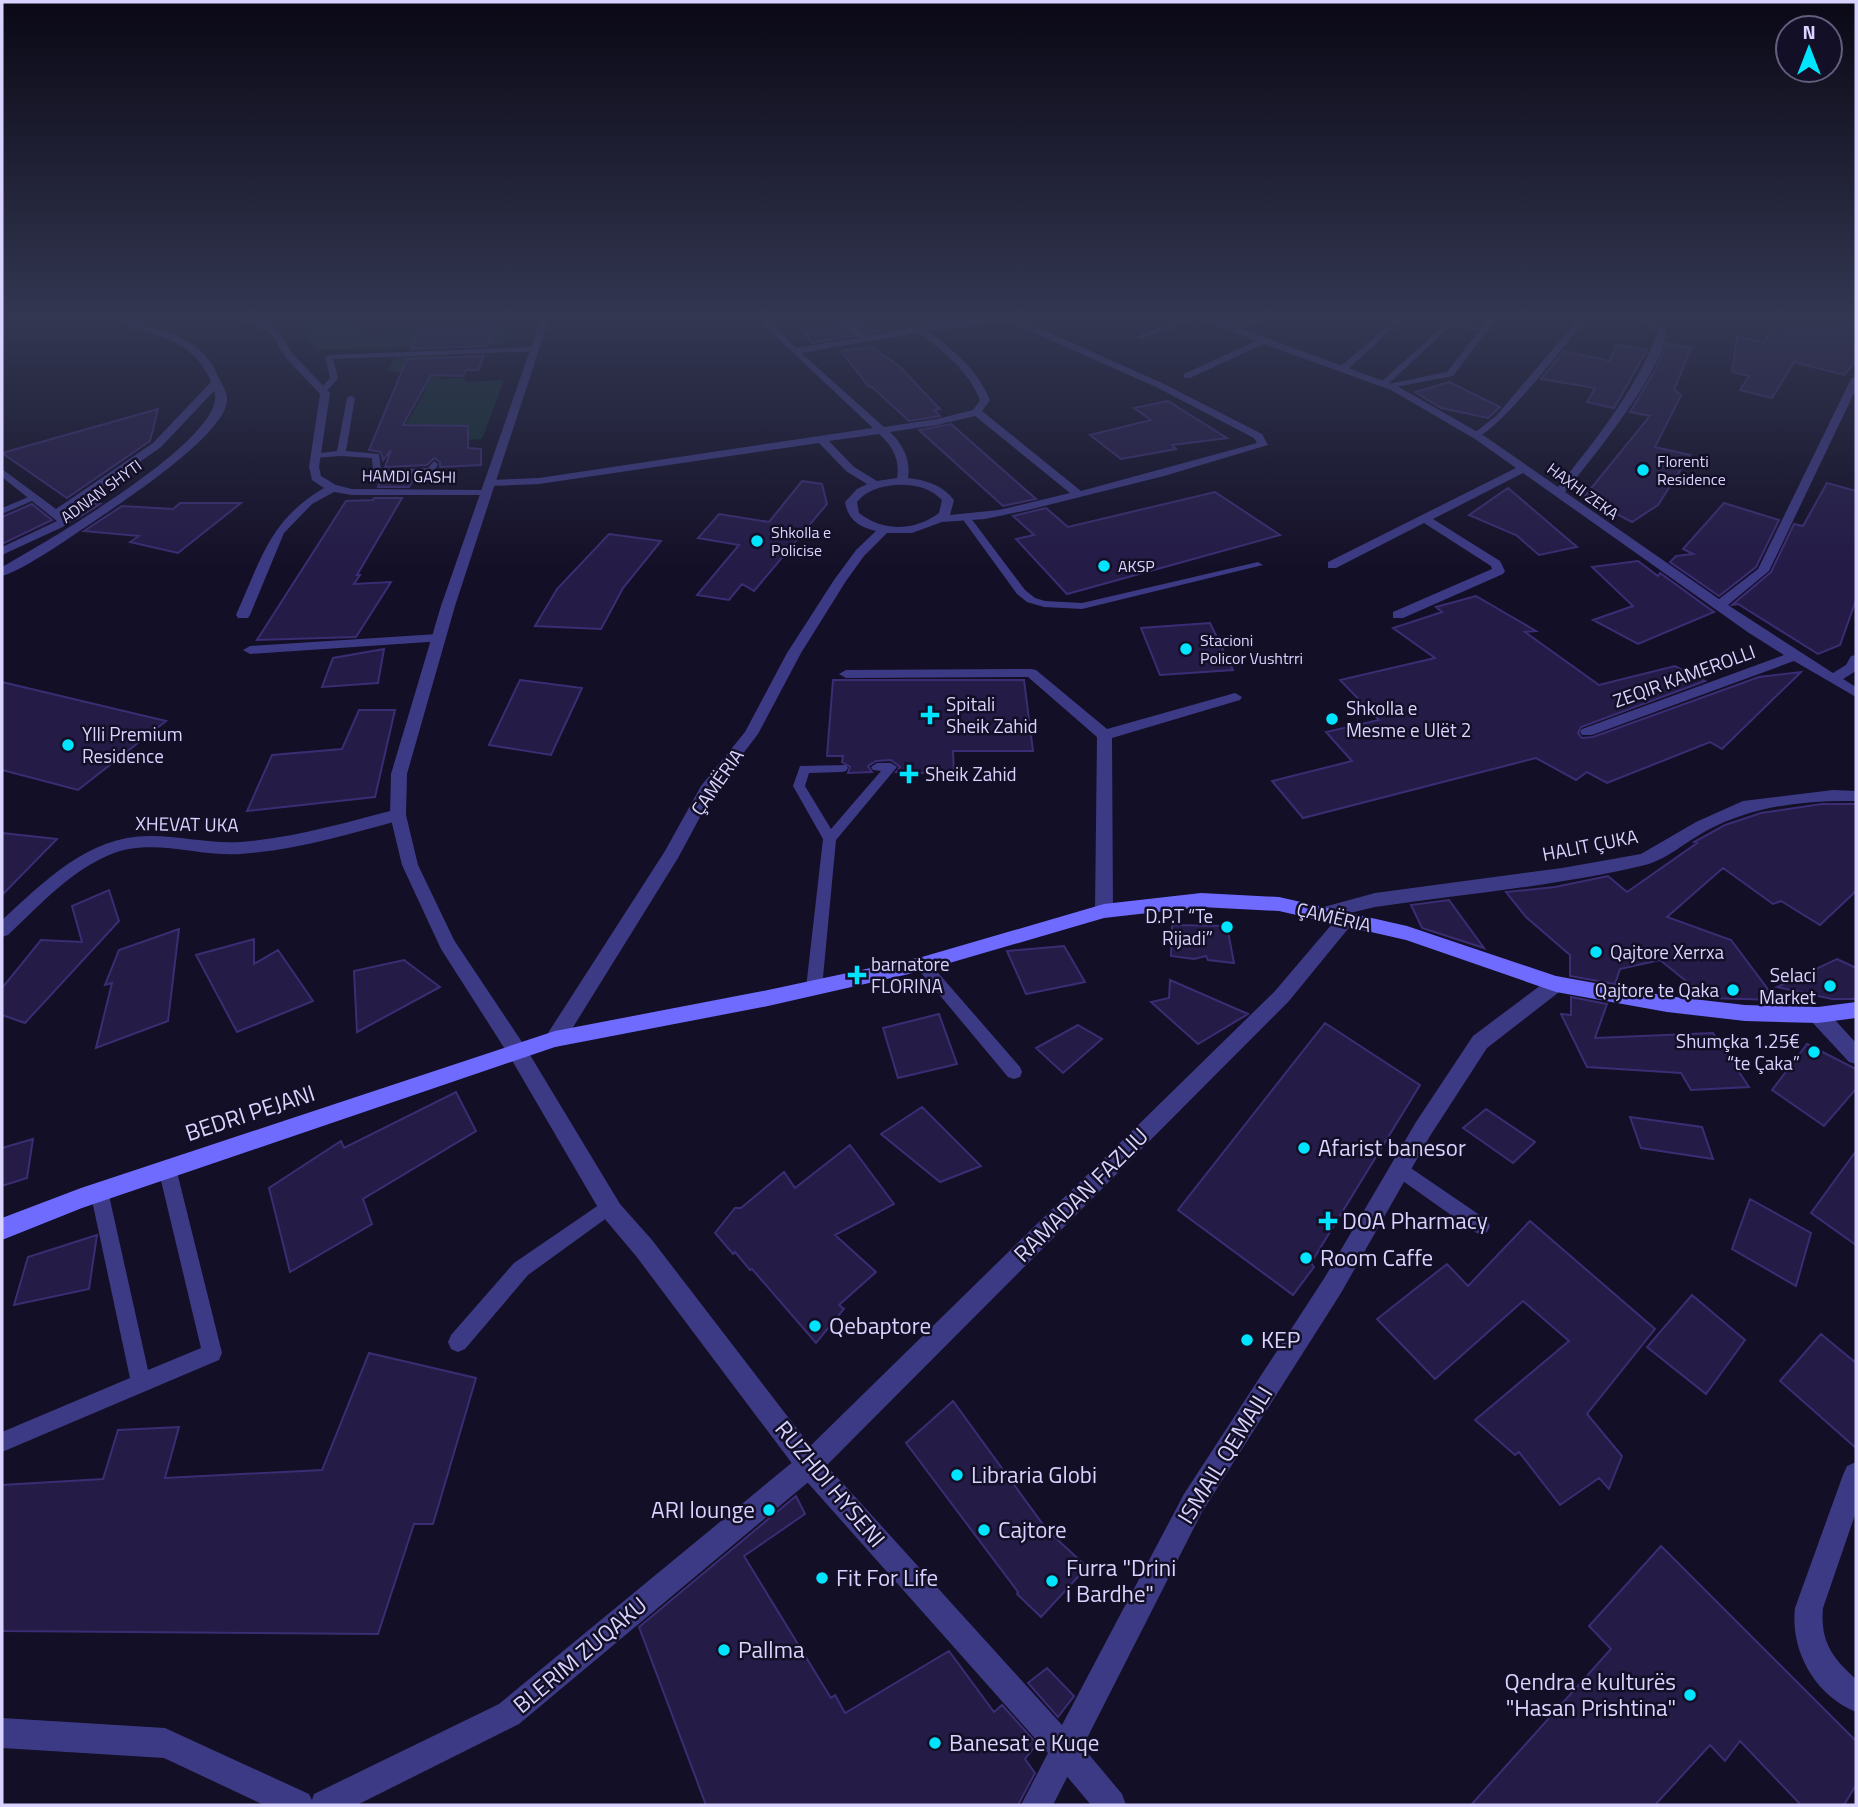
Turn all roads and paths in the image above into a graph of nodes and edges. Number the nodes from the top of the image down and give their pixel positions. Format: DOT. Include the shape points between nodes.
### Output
graph roads {
  1 [pos="200,400"];
  2 [pos="222,400"];
  3 [pos="325,400"];
  4 [pos="351,400"];
  5 [pos="517,400"];
  6 [pos="850,400"];
  7 [pos="985,400"];
  8 [pos="1189,400"];
  9 [pos="1414,400"];
  10 [pos="1514,400"];
  11 [pos="1629,400"];
  12 [pos="1846,400"];
  13 [pos="977,412"];
  14 [pos="882,429"];
  15 [pos="1476,436"];
  16 [pos="821,439"];
  17 [pos="341,453"];
  18 [pos="316,456"];
  19 [pos="434,464"];
  20 [pos="1525,468"];
  21 [pos="4,477"];
  22 [pos="902,481"];
  23 [pos="876,485"];
  24 [pos="332,488"];
  25 [pos="487,488"];
  26 [pos="1558,494"];
  27 [pos="1079,495"];
  28 [pos="34,498"];
  29 [pos="2,511"];
  30 [pos="56,515"];
  31 [pos="941,518"];
  32 [pos="967,519"];
  33 [pos="1424,519"];
  34 [pos="885,529"];
  35 [pos="2,551"];
  36 [pos="1258,565"];
  37 [pos="1332,565"];
  38 [pos="2,572"];
  39 [pos="1720,605"];
  40 [pos="243,615"];
  41 [pos="1398,615"];
  42 [pos="439,638"];
  43 [pos="250,650"];
  44 [pos="1794,656"];
  45 [pos="1856,659"];
  46 [pos="846,674"];
  47 [pos="1833,679"];
  48 [pos="1856,693"];
  49 [pos="1235,697"];
  50 [pos="1587,732"];
  51 [pos="1104,735"];
  52 [pos="877,767"];
  53 [pos="842,768"];
  54 [pos="1856,796"];
  55 [pos="398,815"];
  56 [pos="830,839"];
  57 [pos="1104,911"];
  58 [pos="1321,914"];
  59 [pos="1346,919"];
  60 [pos="2,930"];
  61 [pos="922,964"];
  62 [pos="1556,984"];
  63 [pos="814,988"];
  64 [pos="1856,1010"];
  65 [pos="1818,1015"];
  66 [pos="555,1040"];
  67 [pos="517,1051"];
  68 [pos="1856,1056"];
  69 [pos="1014,1072"];
  70 [pos="167,1168"];
  71 [pos="1399,1168"];
  72 [pos="99,1191"];
  73 [pos="609,1206"];
  74 [pos="1481,1226"];
  75 [pos="2,1229"];
  76 [pos="458,1342"];
  77 [pos="141,1383"];
  78 [pos="2,1442"];
  79 [pos="809,1465"];
  80 [pos="1856,1475"];
  81 [pos="1856,1697"];
  82 [pos="2,1733"];
  83 [pos="1065,1750"];
  84 [pos="298,1805"];
  85 [pos="325,1805"];
  86 [pos="1037,1805"];
  87 [pos="1111,1805"];
  1 -- 30 [label="street" via="157,445"];
  2 -- 38 [label="street, ADNAN SHYTI" via="204,432 184,451 70,533"];
  3 -- 18 [label="street"];
  4 -- 17 [label="lane"];
  5 -- 25 [label="street, RUZHDI HYSENI"];
  6 -- 14 [label="street"];
  7 -- 13 [label="street"];
  8 -- 27 [label="street" via="1258,436 1263,445"];
  9 -- 15 [label="street, HAXHI ZEKA"];
  10 -- 15 [label="lane"];
  11 -- 26 [label="street"];
  12 -- 39 [label="street" via="1763,571"];
  13 -- 14 [label="street, HAMDI GASHI"];
  13 -- 27 [label="street"];
  14 -- 16 [label="street, HAMDI GASHI"];
  14 -- 22 [label="street" via="905,464"];
  15 -- 20 [label="street, HAXHI ZEKA"];
  16 -- 23 [label="street" via="850,469"];
  16 -- 25 [label="street, HAMDI GASHI"];
  17 -- 18 [label="lane"];
  17 -- 19 [label="lane" via="376,456 377,472 381,473 431,470"];
  18 -- 24 [label="street" via="316,478"];
  20 -- 26 [label="street, HAXHI ZEKA"];
  20 -- 33 [label="street"];
  21 -- 28 [label="street"];
  22 -- 23 [label="street"];
  22 -- 31 [label="street" via="928,485 945,496 948,509"];
  23 -- 34 [label="street" via="854,497 850,508 858,519"];
  24 -- 25 [label="street, HAMDI GASHI" via="388,493"];
  24 -- 40 [label="street" via="308,502 279,532"];
  25 -- 42 [label="street, RUZHDI HYSENI"];
  26 -- 39 [label="street, HAXHI ZEKA"];
  27 -- 32 [label="street"];
  28 -- 29 [label="lane"];
  28 -- 30 [label="street"];
  30 -- 35 [label="street" via="65,522"];
  31 -- 32 [label="street"];
  31 -- 34 [label="street" via="919,528"];
  32 -- 36 [label="lane" via="1021,592 1044,604 1082,606"];
  33 -- 37 [label="street"];
  33 -- 41 [label="street" via="1496,564 1499,571"];
  34 -- 66 [label="street, ÇAMËRIA" via="860,553 834,590 751,734 707,790"];
  39 -- 44 [label="street, HAXHI ZEKA"];
  42 -- 43 [label="street"];
  42 -- 55 [label="street, RUZHDI HYSENI" via="399,774"];
  44 -- 47 [label="street, HAXHI ZEKA"];
  44 -- 50 [label="street, ZEQIR KAMEROLLI"];
  45 -- 47 [label="street" via="1851,668"];
  46 -- 51 [label="street" via="1031,673"];
  47 -- 48 [label="street, HAXHI ZEKA"];
  49 -- 51 [label="street"];
  51 -- 57 [label="street"];
  52 -- 56 [label="lane" via="891,767"];
  53 -- 56 [label="lane" via="804,769 799,786"];
  54 -- 58 [label="street, HALIT ÇUKA" via="1749,804 1644,859 1375,900"];
  55 -- 60 [label="street, XHEVAT UKA" via="315,836 238,848 124,844 81,863"];
  55 -- 67 [label="street, RUZHDI HYSENI" via="410,865 447,944"];
  56 -- 63 [label="lane"];
  57 -- 58 [label="main road, ÇAMËRIA" via="1201,900 1279,904"];
  57 -- 61 [label="main road, ÇAMËRIA"];
  58 -- 59 [label="main road, ÇAMËRIA"];
  59 -- 62 [label="main road, ÇAMËRIA" via="1407,933"];
  59 -- 79 [label="street, RAMADAN FAZLIU" via="1282,996"];
  61 -- 63 [label="main road, ÇAMËRIA"];
  61 -- 69 [label="lane"];
  62 -- 65 [label="main road, ÇAMËRIA" via="1667,1004"];
  62 -- 71 [label="street, ISMAIL QEMAJLI" via="1480,1042"];
  63 -- 66 [label="main road, ÇAMËRIA"];
  64 -- 65 [label="main road, ÇAMËRIA"];
  65 -- 68 [label="street"];
  66 -- 67 [label="main road, ÇAMËRIA"];
  67 -- 70 [label="main road, BEDRI PEJANI"];
  67 -- 73 [label="street, RUZHDI HYSENI"];
  70 -- 72 [label="main road, BEDRI PEJANI"];
  70 -- 77 [label="lane" via="212,1353"];
  71 -- 74 [label="lane"];
  71 -- 83 [label="street, ISMAIL QEMAJLI" via="1333,1284 1193,1503"];
  72 -- 75 [label="main road, BEDRI PEJANI"];
  72 -- 77 [label="lane"];
  73 -- 76 [label="lane" via="521,1269"];
  73 -- 79 [label="street, RUZHDI HYSENI"];
  77 -- 78 [label="lane"];
  79 -- 83 [label="street, RUZHDI HYSENI"];
  79 -- 85 [label="street, BLERIM ZUQAKU" via="509,1714"];
  80 -- 81 [label="street" via="1805,1628 1812,1649 1832,1678"];
  82 -- 84 [label="street" via="165,1743"];
  83 -- 86 [label="street, ISMAIL QEMAJLI"];
  83 -- 87 [label="street, RUZHDI HYSENI"];
}
